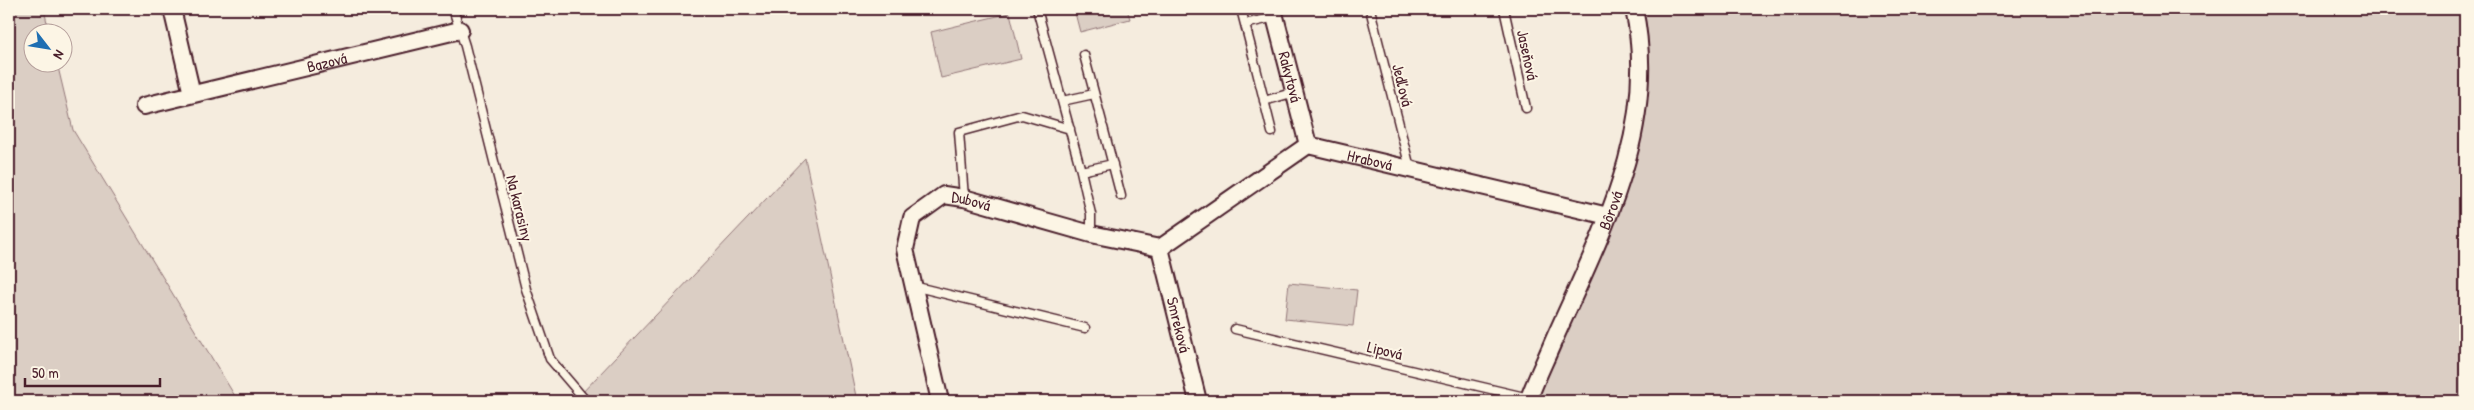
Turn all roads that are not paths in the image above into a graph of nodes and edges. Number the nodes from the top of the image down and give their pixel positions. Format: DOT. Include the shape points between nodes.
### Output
graph roads {
  1 [pos="172,9"];
  2 [pos="453,9"];
  3 [pos="1037,9"];
  4 [pos="1241,9"];
  5 [pos="1370,9"];
  6 [pos="1504,9"];
  7 [pos="1634,9"];
  8 [pos="1274,13"];
  9 [pos="1245,24"];
  10 [pos="460,30"];
  11 [pos="1084,55"];
  12 [pos="1295,92"];
  13 [pos="192,94"];
  14 [pos="1094,94"];
  15 [pos="1062,101"];
  16 [pos="1264,101"];
  17 [pos="144,106"];
  18 [pos="1526,108"];
  19 [pos="1070,129"];
  20 [pos="1272,132"];
  21 [pos="1308,145"];
  22 [pos="1113,164"];
  23 [pos="1410,168"];
  24 [pos="1081,171"];
  25 [pos="1121,196"];
  26 [pos="964,198"];
  27 [pos="1608,216"];
  28 [pos="1091,234"];
  29 [pos="1160,248"];
  30 [pos="913,286"];
  31 [pos="1085,328"];
  32 [pos="1235,329"];
  33 [pos="1528,400"];
  34 [pos="586,401"];
  35 [pos="940,401"];
  36 [pos="1198,401"];
  1 -- 13 [label="street"];
  2 -- 10 [label="lane, Na karasiny"];
  3 -- 15 [label="lane"];
  4 -- 9 [label="lane"];
  5 -- 23 [label="lane, Jedľová"];
  6 -- 18 [label="lane, Jaseňová"];
  7 -- 27 [label="street, Bôrová" via="1640,36 1640,107 1631,151"];
  8 -- 9 [label="lane"];
  8 -- 12 [label="street, Rakytová"];
  9 -- 16 [label="lane"];
  10 -- 13 [label="street, Bazová"];
  10 -- 34 [label="lane, Na karasiny" via="526,289 550,359"];
  11 -- 14 [label="lane"];
  12 -- 16 [label="lane"];
  12 -- 21 [label="street, Rakytová"];
  13 -- 17 [label="street, Bazová"];
  14 -- 15 [label="lane"];
  14 -- 22 [label="lane"];
  15 -- 19 [label="lane"];
  16 -- 20 [label="lane"];
  19 -- 24 [label="lane"];
  19 -- 26 [label="lane" via="1022,115 959,132"];
  21 -- 23 [label="street, Hrabová"];
  21 -- 29 [label="street"];
  22 -- 24 [label="lane"];
  22 -- 25 [label="lane"];
  23 -- 27 [label="street, Hrabová"];
  24 -- 28 [label="lane" via="1091,214"];
  26 -- 28 [label="street, Dubová"];
  26 -- 30 [label="street, Dubová" via="944,195 912,218 905,249"];
  27 -- 33 [label="street, Bôrová"];
  28 -- 29 [label="street, Dubová"];
  29 -- 36 [label="street, Smreková"];
  30 -- 31 [label="lane"];
  30 -- 35 [label="street, Dubová"];
  32 -- 33 [label="lane, Lipová"];
}
